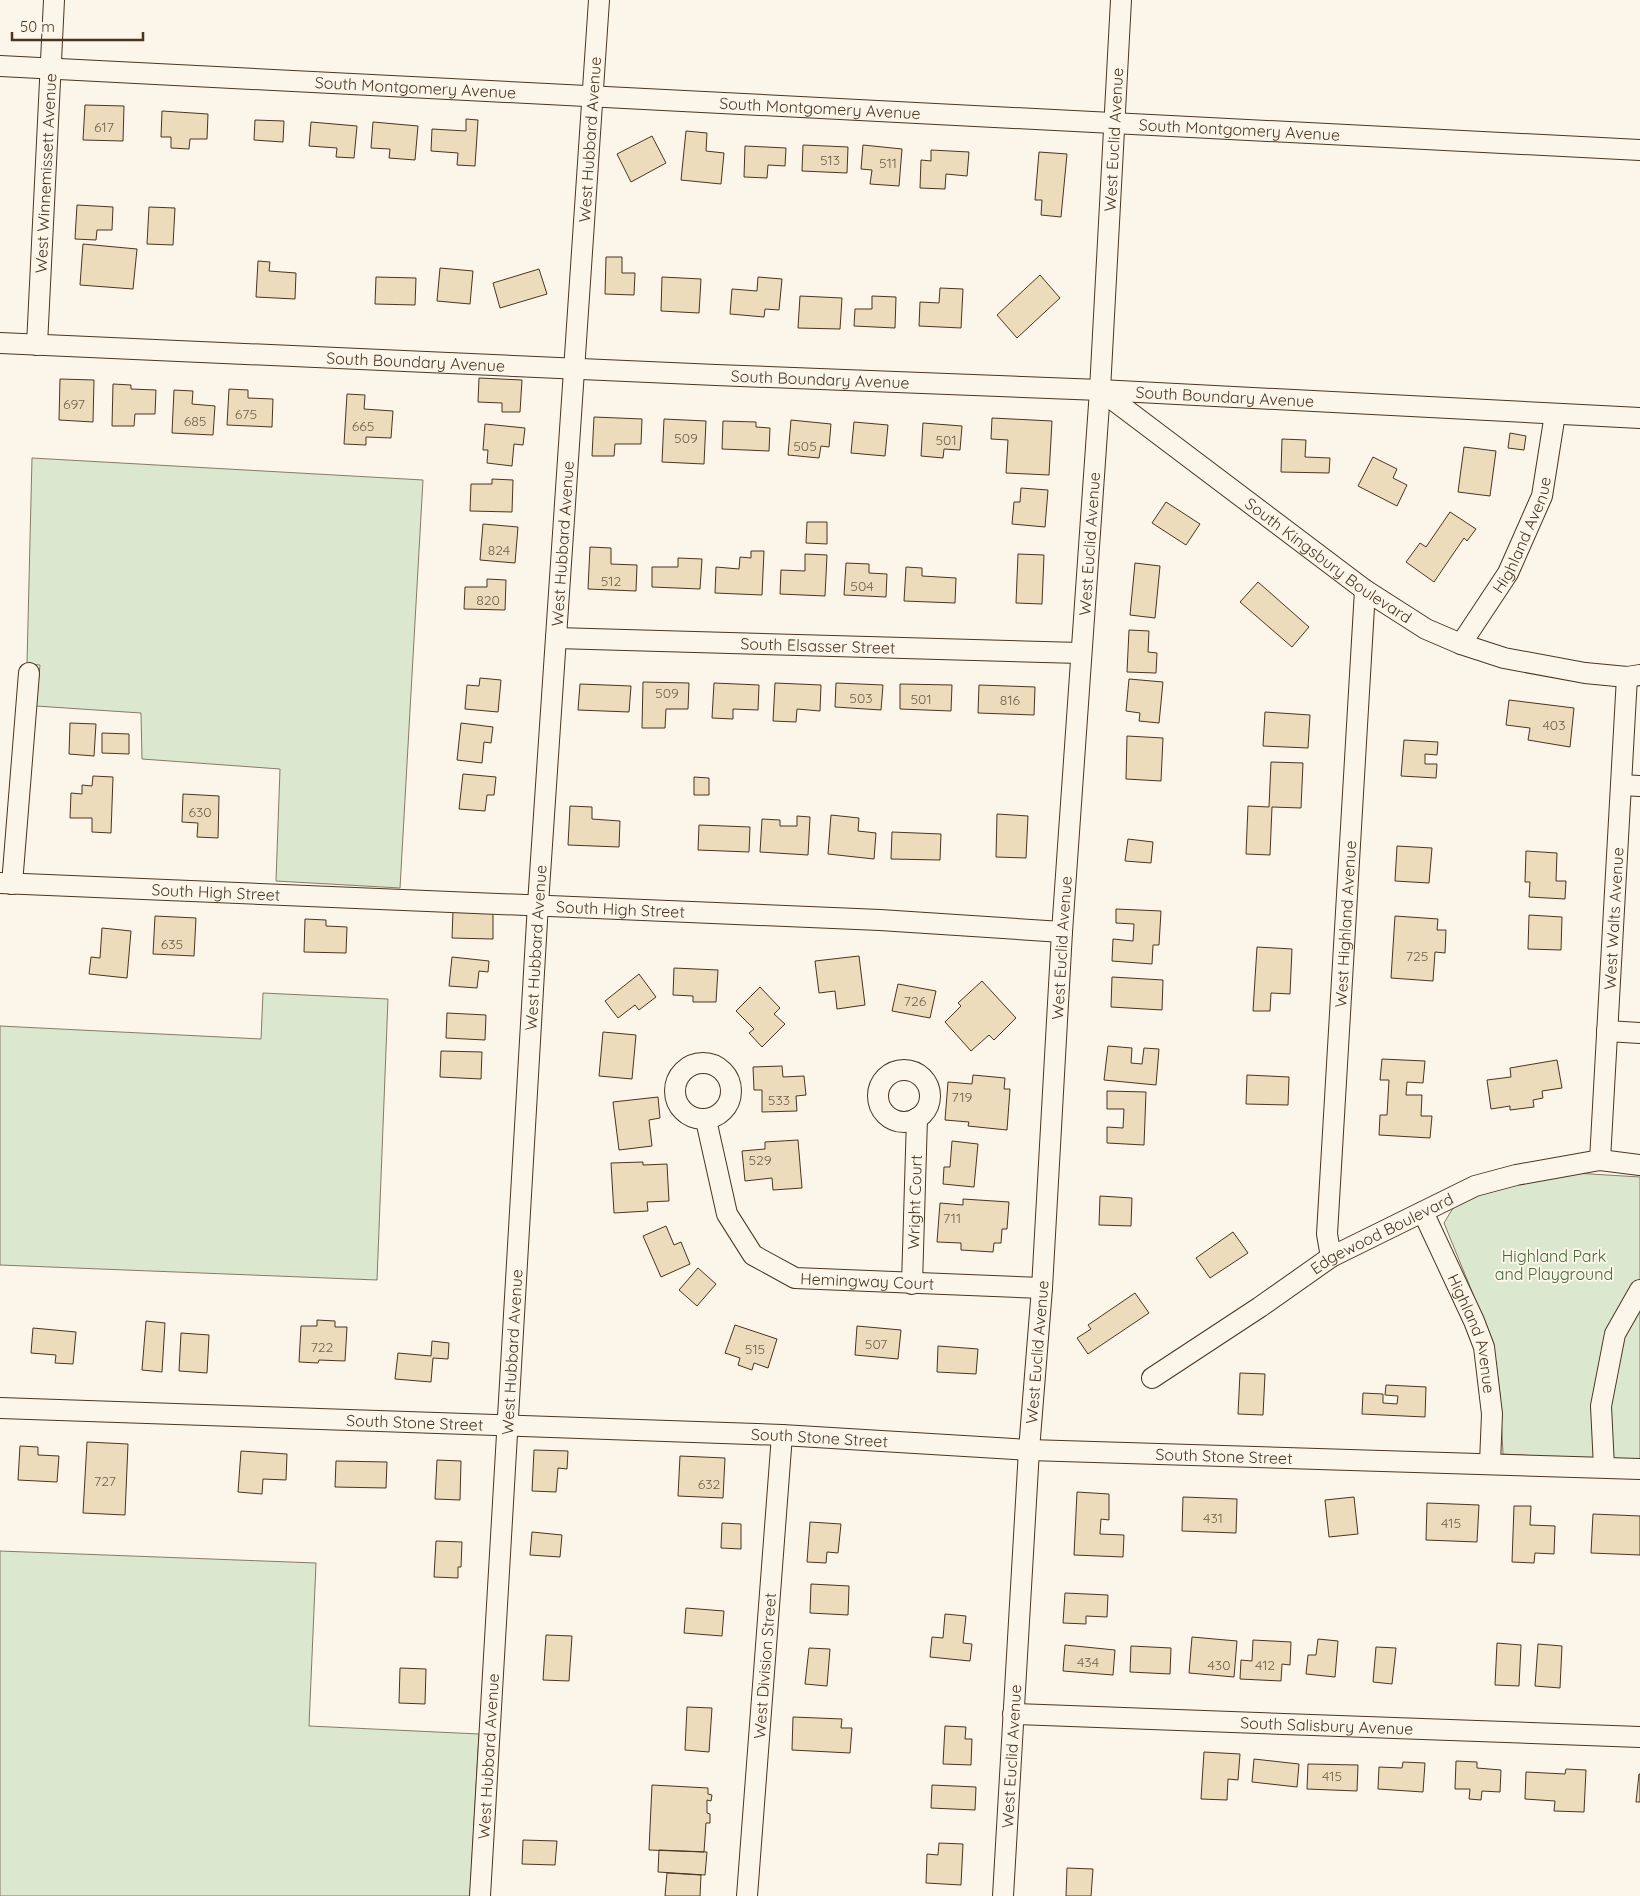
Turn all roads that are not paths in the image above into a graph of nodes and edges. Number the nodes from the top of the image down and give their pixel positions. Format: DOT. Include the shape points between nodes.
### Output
graph roads {
  1 [pos="54,0"];
  2 [pos="599,0"];
  3 [pos="1121,0"];
  4 [pos="0,66"];
  5 [pos="51,69"];
  6 [pos="592,96"];
  7 [pos="1116,123"];
  8 [pos="1640,150"];
  9 [pos="0,343"];
  10 [pos="37,345"];
  11 [pos="574,368"];
  12 [pos="1100,390"];
  13 [pos="1555,414"];
  14 [pos="1640,418"];
  15 [pos="1365,590"];
  16 [pos="556,638"];
  17 [pos="1461,644"];
  18 [pos="1080,654"];
  19 [pos="29,673"];
  20 [pos="1634,676"];
  21 [pos="1630,786"];
  22 [pos="6,883"];
  23 [pos="538,904"];
  24 [pos="1062,932"];
  25 [pos="1607,1031"];
  26 [pos="1640,1033"];
  27 [pos="917,1118"];
  28 [pos="706,1120"];
  29 [pos="1600,1160"];
  30 [pos="1640,1165"];
  31 [pos="1423,1212"];
  32 [pos="1331,1257"];
  33 [pos="912,1284"];
  34 [pos="1042,1288"];
  35 [pos="1640,1290"];
  36 [pos="1152,1378"];
  37 [pos="0,1408"];
  38 [pos="508,1425"];
  39 [pos="782,1435"];
  40 [pos="1030,1450"];
  41 [pos="1490,1463"];
  42 [pos="1604,1467"];
  43 [pos="1640,1469"];
  44 [pos="1013,1714"];
  45 [pos="1640,1737"];
  46 [pos="480,1896"];
  47 [pos="747,1896"];
  48 [pos="1004,1896"];
  1 -- 5 [label="street, West Winnemissett Avenue"];
  2 -- 6 [label="street, West Hubbard Avenue"];
  3 -- 7 [label="street, West Euclid Avenue"];
  4 -- 5 [label="street, South Montgomery Avenue"];
  5 -- 6 [label="street, South Montgomery Avenue"];
  5 -- 10 [label="street, West Winnemissett Avenue"];
  6 -- 7 [label="street, South Montgomery Avenue"];
  6 -- 11 [label="street, West Hubbard Avenue"];
  7 -- 8 [label="street, South Montgomery Avenue"];
  7 -- 12 [label="street, West Euclid Avenue"];
  9 -- 10 [label="street, South Boundary Avenue"];
  10 -- 11 [label="street, South Boundary Avenue"];
  11 -- 12 [label="street, South Boundary Avenue"];
  11 -- 16 [label="street, West Hubbard Avenue"];
  12 -- 13 [label="street, South Boundary Avenue"];
  12 -- 15 [label="street, South Kingsbury Boulevard"];
  12 -- 18 [label="street, West Euclid Avenue"];
  13 -- 14 [label="street, South Boundary Avenue"];
  13 -- 17 [label="street, Highland Avenue" via="1542,496 1508,573"];
  15 -- 17 [label="street, South Kingsbury Boulevard" via="1426,629"];
  15 -- 32 [label="street, West Highland Avenue" via="1326,1234"];
  16 -- 18 [label="street, South Elsasser Street"];
  16 -- 23 [label="street, West Hubbard Avenue"];
  17 -- 20 [label="street, South Kingsbury Boulevard" via="1504,658 1585,673"];
  18 -- 24 [label="street, West Euclid Avenue"];
  19 -- 22 [label="street"];
  20 -- 21 [label="street, West Walts Avenue"];
  21 -- 25 [label="street, West Walts Avenue"];
  22 -- 23 [label="street, South High Street"];
  23 -- 24 [label="street, South High Street"];
  23 -- 38 [label="street, West Hubbard Avenue"];
  24 -- 34 [label="street, West Euclid Avenue"];
  25 -- 26 [label="street"];
  25 -- 29 [label="street, West Walts Avenue"];
  27 -- 33 [label="street, Wright Court"];
  28 -- 33 [label="street, Hemingway Court" via="728,1214 753,1255 795,1278"];
  29 -- 30 [label="street, Edgewood Boulevard"];
  29 -- 31 [label="street, Edgewood Boulevard" via="1475,1186"];
  31 -- 32 [label="street, Edgewood Boulevard"];
  31 -- 41 [label="street, Highland Avenue" via="1484,1347 1492,1414"];
  32 -- 36 [label="street, Edgewood Boulevard"];
  33 -- 34 [label="street, Hemingway Court"];
  34 -- 40 [label="street, West Euclid Avenue"];
  35 -- 42 [label="street" via="1615,1334 1602,1397"];
  37 -- 38 [label="street, South Stone Street"];
  38 -- 39 [label="street, South Stone Street"];
  38 -- 46 [label="street, West Hubbard Avenue"];
  39 -- 40 [label="street, South Stone Street"];
  39 -- 47 [label="street, West Division Street"];
  40 -- 41 [label="street, South Stone Street"];
  40 -- 44 [label="street, West Euclid Avenue"];
  41 -- 42 [label="street, South Stone Street"];
  42 -- 43 [label="street, South Stone Street"];
  44 -- 45 [label="street, South Salisbury Avenue"];
  44 -- 48 [label="street, West Euclid Avenue"];
}
